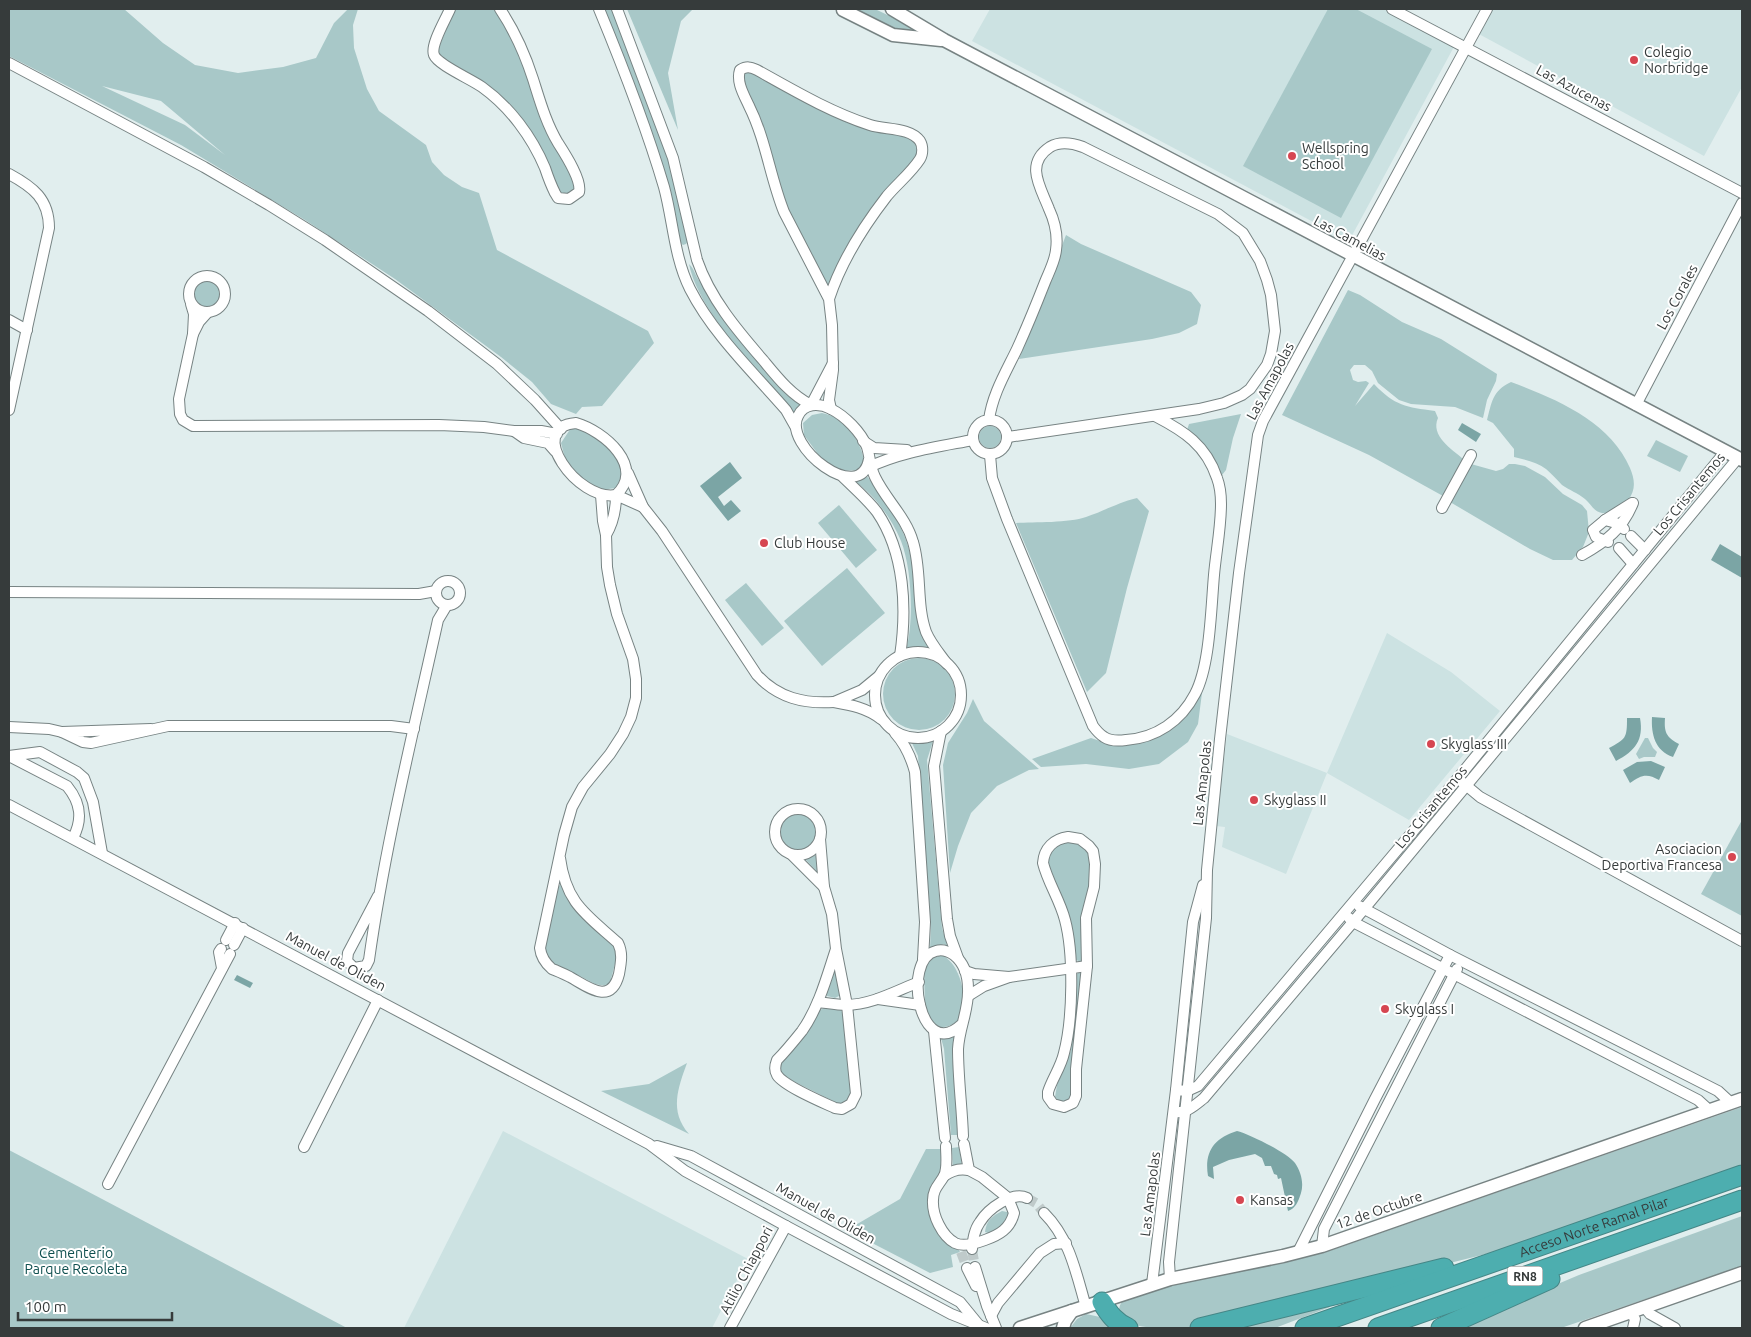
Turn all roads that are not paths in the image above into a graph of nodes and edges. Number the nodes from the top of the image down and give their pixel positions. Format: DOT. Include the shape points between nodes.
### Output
graph roads {
  1 [pos="450,9"];
  2 [pos="500,9"];
  3 [pos="599,9"];
  4 [pos="617,9"];
  5 [pos="843,9"];
  6 [pos="892,9"];
  7 [pos="1392,9"];
  8 [pos="1488,9"];
  9 [pos="944,40"];
  10 [pos="1467,48"];
  11 [pos="9,63"];
  12 [pos="9,174"];
  13 [pos="1742,192"];
  14 [pos="1742,202"];
  15 [pos="694,250"];
  16 [pos="678,255"];
  17 [pos="1352,256"];
  18 [pos="829,299"];
  19 [pos="191,303"];
  20 [pos="208,312"];
  21 [pos="9,320"];
  22 [pos="27,330"];
  23 [pos="193,334"];
  24 [pos="833,362"];
  25 [pos="811,405"];
  26 [pos="1636,405"];
  27 [pos="831,409"];
  28 [pos="9,410"];
  29 [pos="1154,416"];
  30 [pos="989,420"];
  31 [pos="795,426"];
  32 [pos="514,431"];
  33 [pos="559,432"];
  34 [pos="1008,437"];
  35 [pos="863,440"];
  36 [pos="973,440"];
  37 [pos="555,451"];
  38 [pos="918,451"];
  39 [pos="1725,452"];
  40 [pos="990,455"];
  41 [pos="1470,455"];
  42 [pos="1740,459"];
  43 [pos="868,465"];
  44 [pos="628,473"];
  45 [pos="842,476"];
  46 [pos="601,495"];
  47 [pos="616,495"];
  48 [pos="643,507"];
  49 [pos="1442,508"];
  50 [pos="1605,520"];
  51 [pos="1593,530"];
  52 [pos="1625,530"];
  53 [pos="606,535"];
  54 [pos="1612,544"];
  55 [pos="1639,557"];
  56 [pos="1649,563"];
  57 [pos="436,591"];
  58 [pos="9,592"];
  59 [pos="447,605"];
  60 [pos="1594,611"];
  61 [pos="1603,619"];
  62 [pos="900,656"];
  63 [pos="947,664"];
  64 [pos="881,673"];
  65 [pos="834,702"];
  66 [pos="884,721"];
  67 [pos="9,728"];
  68 [pos="414,729"];
  69 [pos="893,730"];
  70 [pos="941,731"];
  71 [pos="9,756"];
  72 [pos="1458,778"];
  73 [pos="1466,786"];
  74 [pos="9,804"];
  75 [pos="73,838"];
  76 [pos="820,838"];
  77 [pos="102,853"];
  78 [pos="792,855"];
  79 [pos="560,858"];
  80 [pos="1207,870"];
  81 [pos="824,887"];
  82 [pos="378,896"];
  83 [pos="1354,902"];
  84 [pos="1364,909"];
  85 [pos="1344,914"];
  86 [pos="1353,922"];
  87 [pos="239,926"];
  88 [pos="1742,941"];
  89 [pos="836,949"];
  90 [pos="1450,955"];
  91 [pos="923,959"];
  92 [pos="958,959"];
  93 [pos="1460,960"];
  94 [pos="1087,966"];
  95 [pos="1071,968"];
  96 [pos="1443,968"];
  97 [pos="965,971"];
  98 [pos="1455,974"];
  99 [pos="1009,977"];
  100 [pos="918,982"];
  101 [pos="968,996"];
  102 [pos="877,998"];
  103 [pos="378,1000"];
  104 [pos="818,1002"];
  105 [pos="920,1005"];
  106 [pos="847,1006"];
  107 [pos="1267,1006"];
  108 [pos="1276,1014"];
  109 [pos="961,1025"];
  110 [pos="934,1031"];
  111 [pos="1639,1050"];
  112 [pos="1632,1065"];
  113 [pos="1176,1090"];
  114 [pos="1187,1091"];
  115 [pos="1737,1101"];
  116 [pos="1709,1110"];
  117 [pos="1179,1112"];
  118 [pos="649,1144"];
  119 [pos="304,1147"];
  120 [pos="969,1170"];
  121 [pos="1742,1175"];
  122 [pos="944,1176"];
  123 [pos="108,1184"];
  124 [pos="1008,1198"];
  125 [pos="1742,1200"];
  126 [pos="1026,1201"];
  127 [pos="1044,1213"];
  128 [pos="1672,1224"];
  129 [pos="786,1226"];
  130 [pos="1555,1241"];
  131 [pos="1066,1244"];
  132 [pos="1322,1246"];
  133 [pos="966,1247"];
  134 [pos="1298,1252"];
  135 [pos="971,1268"];
  136 [pos="1742,1273"];
  137 [pos="1170,1279"];
  138 [pos="1152,1284"];
  139 [pos="1094,1304"];
  140 [pos="1646,1308"];
  141 [pos="989,1311"];
  142 [pos="1072,1311"];
  143 [pos="1631,1312"];
  144 [pos="982,1326"];
  145 [pos="730,1328"];
  146 [pos="996,1328"];
  147 [pos="1020,1328"];
  148 [pos="1063,1328"];
  149 [pos="1128,1328"];
  150 [pos="1200,1328"];
  151 [pos="1305,1328"];
  152 [pos="1378,1328"];
  153 [pos="1441,1328"];
  154 [pos="1585,1328"];
  155 [pos="1633,1328"];
  156 [pos="1675,1328"];
  1 -- 2 [label="street" via="435,43 434,56 504,105 536,151 555,194 558,198 569,199 579,192 579,184 547,124 524,55"];
  3 -- 16 [label="street" via="657,163"];
  4 -- 15 [label="street" via="673,158"];
  5 -- 9 [label="street, Las Camelias" via="893,35"];
  6 -- 9 [label="street, Las Camelias"];
  7 -- 10 [label="street, Las Azucenas"];
  8 -- 10 [label="street, Las Amapolas"];
  9 -- 17 [label="street, Las Camelias"];
  10 -- 13 [label="street, Las Azucenas"];
  10 -- 17 [label="street, Las Amapolas"];
  11 -- 33 [label="street" via="204,167 325,240 428,311 497,364 535,400"];
  12 -- 22 [label="street" via="38,195 46,205 49,217"];
  14 -- 26 [label="street, Los Corales"];
  15 -- 16 [label="street"];
  15 -- 25 [label="street" via="701,273 723,310 784,384"];
  16 -- 31 [label="street" via="690,288 708,318 786,410"];
  17 -- 26 [label="street, Las Camelias"];
  17 -- 80 [label="street, Las Amapolas" via="1258,435 1230,649"];
  18 -- 18 [label="street" via="838,274 860,235 887,196 919,160 921,144 913,134 857,120 756,70 745,68 740,70 738,80 762,135 778,197"];
  18 -- 24 [label="street"];
  19 -- 20 [label="street" via="198,310"];
  19 -- 20 [label="street" via="188,291 194,280 206,275 218,279 225,295 220,306"];
  19 -- 23 [label="street"];
  20 -- 23 [label="street"];
  21 -- 22 [label="street"];
  22 -- 28 [label="street"];
  23 -- 32 [label="street" via="178,406 183,420 193,426 439,425"];
  24 -- 25 [label="street"];
  24 -- 27 [label="street"];
  25 -- 27 [label="street"];
  25 -- 31 [label="street" via="801,410"];
  26 -- 39 [label="street, Las Camelias"];
  27 -- 35 [label="street"];
  29 -- 30 [label="street" via="1224,403 1242,395 1256,382 1267,365 1275,330 1268,280 1251,244 1231,222 1100,155 1068,143 1048,148 1037,163 1037,181 1056,232 1056,253 1026,329 993,399"];
  29 -- 34 [label="street"];
  29 -- 40 [label="street" via="1186,433 1207,456 1217,478 1221,503 1206,657 1200,684 1187,706 1171,723 1160,731 1136,739 1105,738 1094,726 1007,519 992,478"];
  30 -- 34 [label="street" via="1002,424"];
  30 -- 36 [label="street" via="975,428"];
  31 -- 45 [label="street" via="801,441 817,461"];
  32 -- 33 [label="street"];
  32 -- 37 [label="street" via="524,438 548,443"];
  33 -- 37 [label="street"];
  33 -- 44 [label="street" via="576,423 600,435 618,454"];
  34 -- 40 [label="street" via="1003,450"];
  35 -- 38 [label="street" via="874,448"];
  35 -- 43 [label="street" via="867,447"];
  36 -- 38 [label="street"];
  36 -- 40 [label="street" via="979,451"];
  37 -- 46 [label="street" via="576,480"];
  38 -- 43 [label="street"];
  39 -- 42 [label="street, Las Camelias"];
  39 -- 55 [label="street, Los Crisantemos"];
  41 -- 49 [label="street"];
  42 -- 56 [label="street, Los Crisantemos"];
  43 -- 45 [label="street" via="852,477"];
  43 -- 63 [label="street" via="907,527 916,556 926,631"];
  44 -- 47 [label="street" via="624,486"];
  44 -- 48 [label="street"];
  45 -- 62 [label="street" via="869,502 893,542 901,582"];
  46 -- 47 [label="street"];
  46 -- 53 [label="street"];
  47 -- 48 [label="street"];
  47 -- 53 [label="street" via="616,506"];
  48 -- 65 [label="street" via="764,683 793,699"];
  50 -- 51 [label="street"];
  50 -- 52 [label="street" via="1611,520"];
  50 -- 52 [label="street" via="1633,503"];
  51 -- 54 [label="street" via="1596,537"];
  51 -- 54 [label="street" via="1582,555"];
  52 -- 54 [label="street"];
  52 -- 55 [label="street"];
  53 -- 79 [label="street" via="610,586 633,659 636,698 631,717 618,742 572,807"];
  54 -- 55 [label="street"];
  55 -- 56 [label="street"];
  55 -- 60 [label="street, Los Crisantemos"];
  56 -- 61 [label="street, Los Crisantemos"];
  57 -- 58 [label="street" via="419,594"];
  57 -- 59 [label="street" via="437,599"];
  57 -- 59 [label="street" via="443,582 458,586 460,594 457,601"];
  59 -- 68 [label="street" via="438,620"];
  60 -- 61 [label="street"];
  60 -- 72 [label="street, Los Crisantemos"];
  61 -- 73 [label="street, Los Crisantemos"];
  62 -- 63 [label="street" via="925,653"];
  62 -- 64 [label="street"];
  63 -- 70 [label="street" via="960,686 960,699 951,722"];
  64 -- 65 [label="street" via="862,690"];
  64 -- 66 [label="street" via="875,698"];
  65 -- 66 [label="street" via="865,710"];
  66 -- 69 [label="street"];
  67 -- 68 [label="street" via="62,732 151,730 168,726 391,726"];
  68 -- 82 [label="street"];
  69 -- 70 [label="street" via="917,738"];
  69 -- 91 [label="street" via="904,744 915,772 925,922"];
  70 -- 92 [label="street" via="934,766 947,919"];
  71 -- 75 [label="street" via="67,786 74,794 79,805 79,828"];
  71 -- 77 [label="street" via="40,752 84,778 93,802"];
  72 -- 73 [label="street"];
  72 -- 83 [label="street, Los Crisantemos"];
  73 -- 84 [label="street, Los Crisantemos"];
  73 -- 88 [label="street" via="1480,797"];
  74 -- 75 [label="street, Manuel de Oliden"];
  75 -- 77 [label="street, Manuel de Oliden"];
  76 -- 78 [label="street" via="806,854"];
  76 -- 78 [label="street" via="819,824 810,813 796,809 783,815 775,827 775,834 780,847"];
  76 -- 81 [label="street"];
  77 -- 87 [label="street, Manuel de Oliden"];
  78 -- 81 [label="street"];
  79 -- 79 [label="street" via="540,954 552,969 594,990 606,991 617,982 620,948 577,905 565,881"];
  80 -- 113 [label="street, Las Amapolas" via="1193,922"];
  80 -- 114 [label="street, Las Amapolas" via="1206,918"];
  81 -- 89 [label="street" via="832,914"];
  82 -- 82 [label="street" via="348,953 347,961 354,968 366,966 369,960"];
  83 -- 84 [label="street"];
  83 -- 85 [label="street, Los Crisantemos"];
  84 -- 86 [label="street, Los Crisantemos"];
  84 -- 90 [label="street"];
  85 -- 86 [label="street"];
  85 -- 107 [label="street, Los Crisantemos"];
  86 -- 96 [label="street"];
  86 -- 108 [label="street, Los Crisantemos"];
  87 -- 103 [label="street, Manuel de Oliden"];
  87 -- 123 [label="street" via="228,947 219,952 222,968"];
  89 -- 104 [label="street"];
  89 -- 106 [label="street"];
  90 -- 93 [label="street"];
  90 -- 96 [label="street"];
  91 -- 92 [label="street" via="928,954 945,950"];
  91 -- 100 [label="street"];
  92 -- 97 [label="street"];
  93 -- 98 [label="street"];
  93 -- 111 [label="street"];
  94 -- 95 [label="street"];
  94 -- 95 [label="street" via="1086,918 1094,887 1095,858 1085,842 1068,837 1050,845 1043,863 1065,920"];
  94 -- 95 [label="street" via="1076,1096 1073,1103 1064,1107 1053,1104 1048,1092 1066,1047"];
  95 -- 99 [label="street"];
  96 -- 98 [label="street"];
  96 -- 134 [label="street"];
  97 -- 99 [label="street"];
  97 -- 101 [label="street"];
  98 -- 112 [label="street"];
  98 -- 132 [label="street" via="1324,1229"];
  99 -- 101 [label="street"];
  100 -- 102 [label="street"];
  100 -- 105 [label="street"];
  101 -- 109 [label="street"];
  102 -- 105 [label="street"];
  102 -- 106 [label="street"];
  103 -- 118 [label="street, Manuel de Oliden"];
  103 -- 119 [label="street"];
  104 -- 106 [label="street"];
  104 -- 106 [label="street" via="803,1030 777,1060 776,1073 785,1082 842,1109 851,1104 856,1094"];
  105 -- 110 [label="street"];
  107 -- 108 [label="street"];
  107 -- 114 [label="street, Los Crisantemos" via="1198,1086"];
  108 -- 117 [label="street, Los Crisantemos" via="1204,1098"];
  109 -- 110 [label="street" via="946,1034"];
  109 -- 120 [label="street" via="958,1048"];
  110 -- 122 [label="street" via="946,1142"];
  111 -- 112 [label="street"];
  111 -- 115 [label="street"];
  112 -- 116 [label="street" via="1698,1100"];
  113 -- 114 [label="street"];
  113 -- 117 [label="street, Las Amapolas"];
  114 -- 117 [label="street, Las Amapolas"];
  115 -- 116 [label="street, 12 de Octubre"];
  116 -- 132 [label="street, 12 de Octubre"];
  117 -- 137 [label="street, Las Amapolas"];
  117 -- 138 [label="street, Las Amapolas"];
  118 -- 129 [label="street, Manuel de Oliden" via="685,1170"];
  118 -- 144 [label="street, Manuel de Oliden" via="691,1156 960,1302"];
  120 -- 122 [label="street" via="962,1168"];
  120 -- 124 [label="street"];
  121 -- 130 [label="highway, Acceso Norte Ramal Pilar / RN8"];
  122 -- 133 [label="street" via="935,1189 934,1210 940,1227"];
  124 -- 126 [label="street" via="1024,1197"];
  124 -- 133 [label="street" via="980,1220"];
  124 -- 133 [label="street" via="1014,1213 1002,1233"];
  125 -- 128 [label="highway, Acceso Norte Ramal Pilar / RN8"];
  127 -- 131 [label="street"];
  128 -- 152 [label="highway, Acceso Norte Ramal Pilar / RN8"];
  128 -- 153 [label="highway"];
  129 -- 144 [label="street, Manuel de Oliden" via="952,1314"];
  129 -- 145 [label="street, Atilio Chiappori"];
  130 -- 150 [label="highway"];
  130 -- 151 [label="highway, Acceso Norte Ramal Pilar / RN8"];
  131 -- 139 [label="street"];
  131 -- 141 [label="street" via="1054,1244 1040,1253"];
  132 -- 134 [label="street, 12 de Octubre"];
  134 -- 137 [label="street, 12 de Octubre"];
  135 -- 141 [label="street"];
  136 -- 140 [label="street"];
  137 -- 138 [label="street, 12 de Octubre"];
  138 -- 139 [label="street, 12 de Octubre"];
  139 -- 142 [label="street, 12 de Octubre"];
  139 -- 149 [label="highway"];
  140 -- 143 [label="street"];
  140 -- 156 [label="street" via="1650,1314"];
  141 -- 146 [label="street"];
  142 -- 147 [label="street, 12 de Octubre"];
  142 -- 148 [label="street"];
  143 -- 154 [label="street"];
  143 -- 155 [label="street" via="1635,1319"];
}
